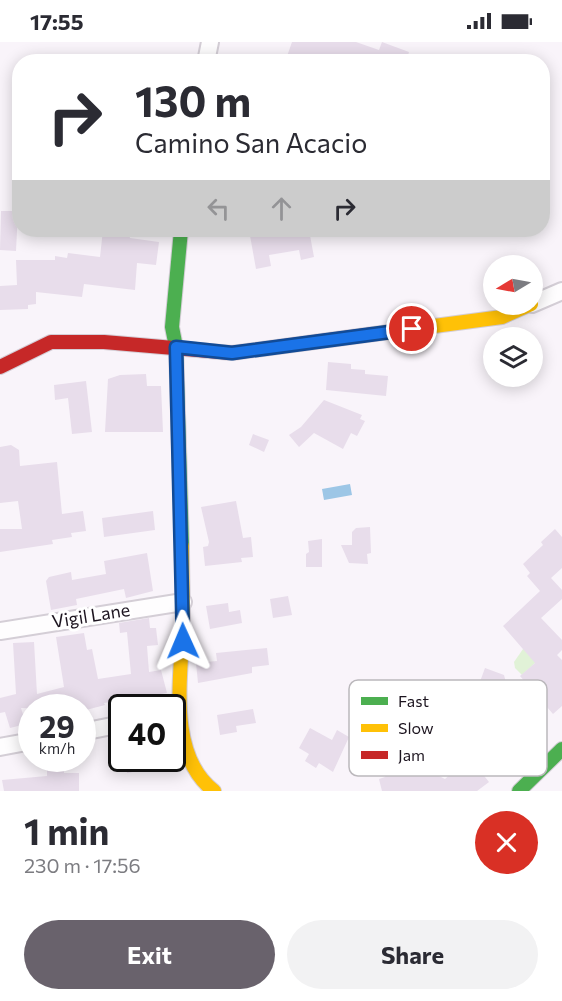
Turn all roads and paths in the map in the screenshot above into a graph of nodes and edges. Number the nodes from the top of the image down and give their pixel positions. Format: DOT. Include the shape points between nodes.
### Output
graph roads {
  1 [pos="180,237"];
  2 [pos="562,291"];
  3 [pos="543,299"];
  4 [pos="507,315"];
  5 [pos="176,347"];
  6 [pos="0,367"];
  7 [pos="183,602"];
  8 [pos="0,631"];
  9 [pos="178,694"];
  10 [pos="18,744"];
  11 [pos="186,746"];
  12 [pos="0,747"];
  13 [pos="562,748"];
  14 [pos="547,763"];
  15 [pos="534,776"];
  16 [pos="214,791"];
  17 [pos="519,791"];
  1 -- 5 [label="street" via="172,327"];
  2 -- 3 [label="street"];
  4 -- 5 [label="street" via="232,353"];
  5 -- 6 [label="street" via="51,342"];
  5 -- 7 [label="street"];
  7 -- 8 [label="street, Vigil Lane"];
  7 -- 9 [label="street"];
  10 -- 12 [label="street"];
  11 -- 16 [label="street" via="193,766"];
  13 -- 14 [label="street"];
  15 -- 17 [label="street"];
}
